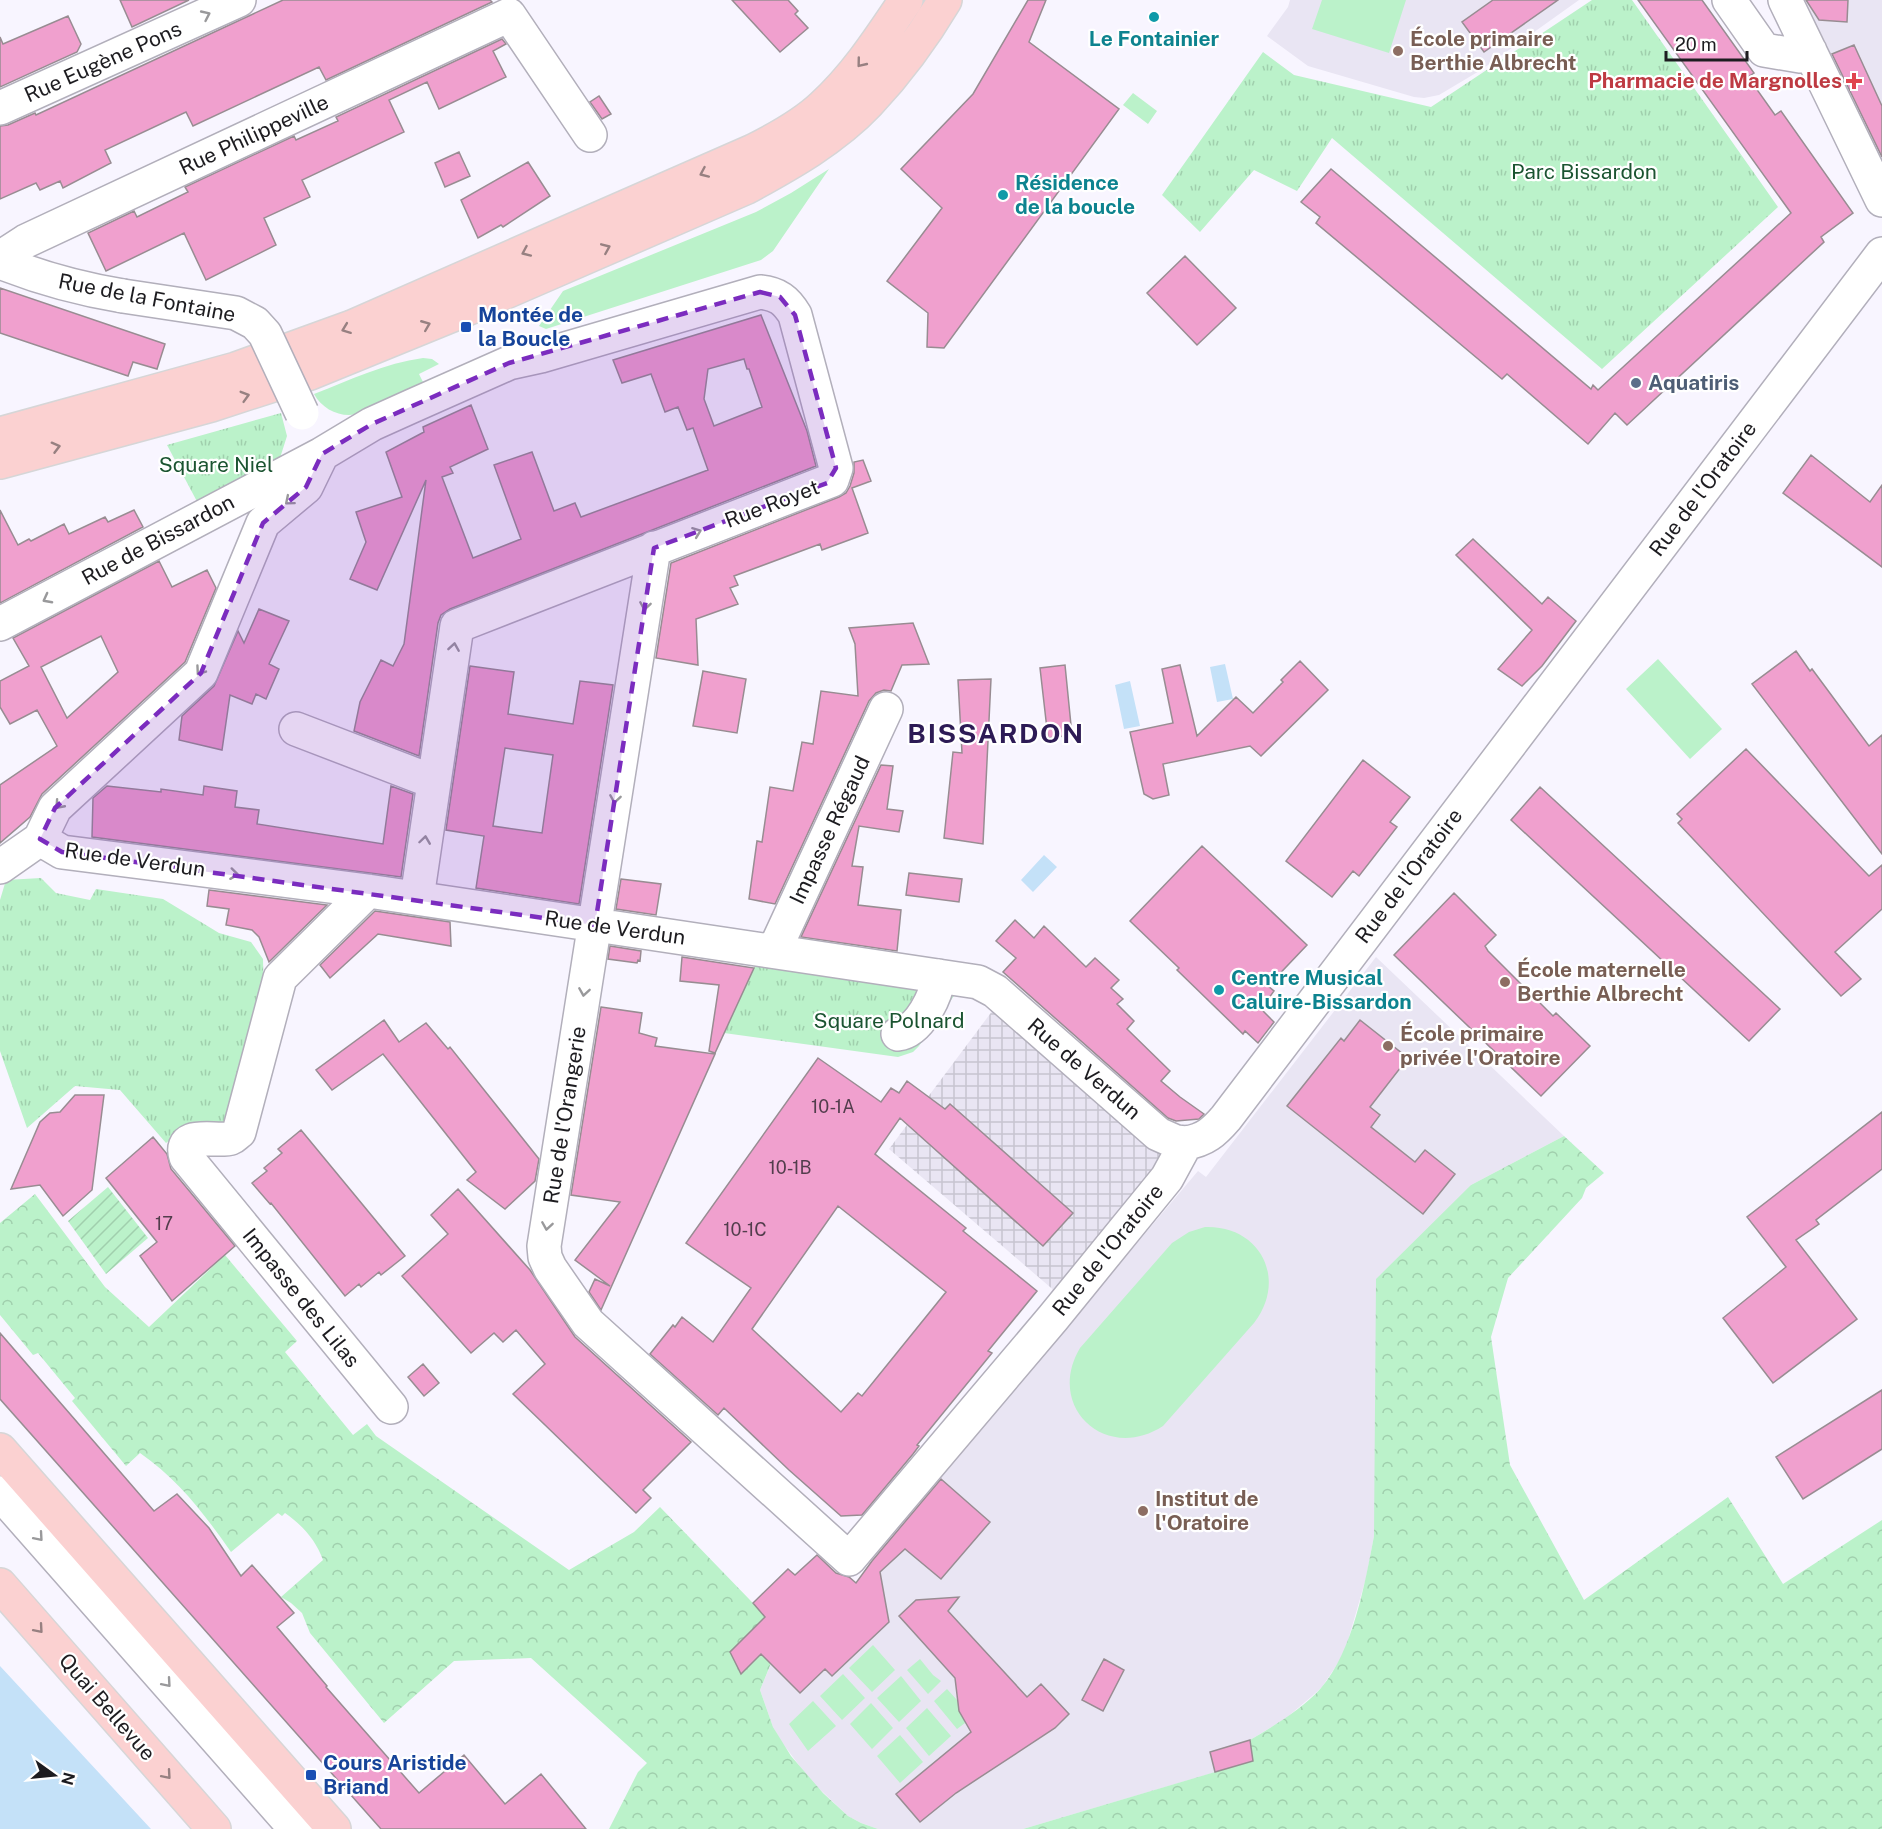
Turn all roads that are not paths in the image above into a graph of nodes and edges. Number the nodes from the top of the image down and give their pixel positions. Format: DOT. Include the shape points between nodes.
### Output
graph roads {
  1 [pos="239,0"];
  2 [pos="945,0"];
  3 [pos="1729,0"];
  4 [pos="1785,0"];
  5 [pos="901,5"];
  6 [pos="1810,51"];
  7 [pos="0,108"];
  8 [pos="590,135"];
  9 [pos="1882,200"];
  10 [pos="1882,254"];
  11 [pos="0,260"];
  12 [pos="412,406"];
  13 [pos="0,434"];
  14 [pos="322,454"];
  15 [pos="0,462"];
  16 [pos="654,549"];
  17 [pos="0,624"];
  18 [pos="886,710"];
  19 [pos="296,729"];
  20 [pos="434,782"];
  21 [pos="40,839"];
  22 [pos="0,867"];
  23 [pos="368,891"];
  24 [pos="417,898"];
  25 [pos="595,925"];
  26 [pos="774,951"];
  27 [pos="939,976"];
  28 [pos="898,1034"];
  29 [pos="1186,1143"];
  30 [pos="391,1407"];
  31 [pos="0,1450"];
  32 [pos="0,1493"];
  33 [pos="849,1559"];
  34 [pos="0,1585"];
  35 [pos="324,1818"];
  36 [pos="214,1829"];
  7 -- 1 [label="street, Rue Eugène Pons, one-way"];
  15 -- 2 [label="main road, one-way" via="310,374 747,187 817,145 866,105 928,28"];
  3 -- 6 [label="street" via="1764,50 1800,56"];
  4 -- 6 [label="street"];
  5 -- 13 [label="main road, one-way" via="864,60 822,108 753,152 352,327 236,369"];
  6 -- 9 [label="street"];
  8 -- 11 [label="street, Rue Philippeville" via="509,15 26,241"];
  10 -- 29 [label="street, Rue de l'Oratoire" via="1226,1118 1212,1134"];
  11 -- 14 [label="street, Rue de la Fontaine, bridge" via="74,287 236,313 255,323 265,334"];
  12 -- 14 [label="street, Rue de Bissardon"];
  16 -- 12 [label="street, Rue Royet, one-way" via="832,480 836,468 795,315 780,297 760,292 509,363"];
  14 -- 17 [label="street, Rue de Bissardon, one-way"];
  14 -- 21 [label="street, one-way" via="306,487 263,522 201,673 54,808"];
  20 -- 16 [label="street, Rue Royet, one-way" via="457,626"];
  16 -- 25 [label="street, Rue de l'Orangerie, one-way"];
  18 -- 26 [label="street, Impasse Régaud"];
  19 -- 20 [label="street"];
  24 -- 20 [label="street, Rue Royet, one-way"];
  21 -- 22 [label="street, Rue de Verdun"];
  21 -- 23 [label="street, Rue de Verdun, one-way" via="62,852"];
  23 -- 24 [label="street, Rue de Verdun"];
  23 -- 30 [label="street, Impasse des Lilas" via="280,978 239,1132 230,1138 193,1139 183,1150"];
  24 -- 25 [label="street, Rue de Verdun"];
  25 -- 26 [label="street, Rue de Verdun"];
  25 -- 33 [label="street, Rue de l'Orangerie, one-way" via="545,1257 588,1323"];
  26 -- 27 [label="street, Rue de Verdun"];
  27 -- 28 [label="street" via="923,1017"];
  27 -- 29 [label="street, Rue de Verdun" via="978,982 996,991 1158,1134"];
  29 -- 33 [label="street, Rue de l'Oratoire" via="1167,1178"];
  31 -- 35 [label="main road"];
  32 -- 35 [label="street, one-way" via="294,1827"];
  34 -- 36 [label="main road, Quai Bellevue, one-way"];
}
